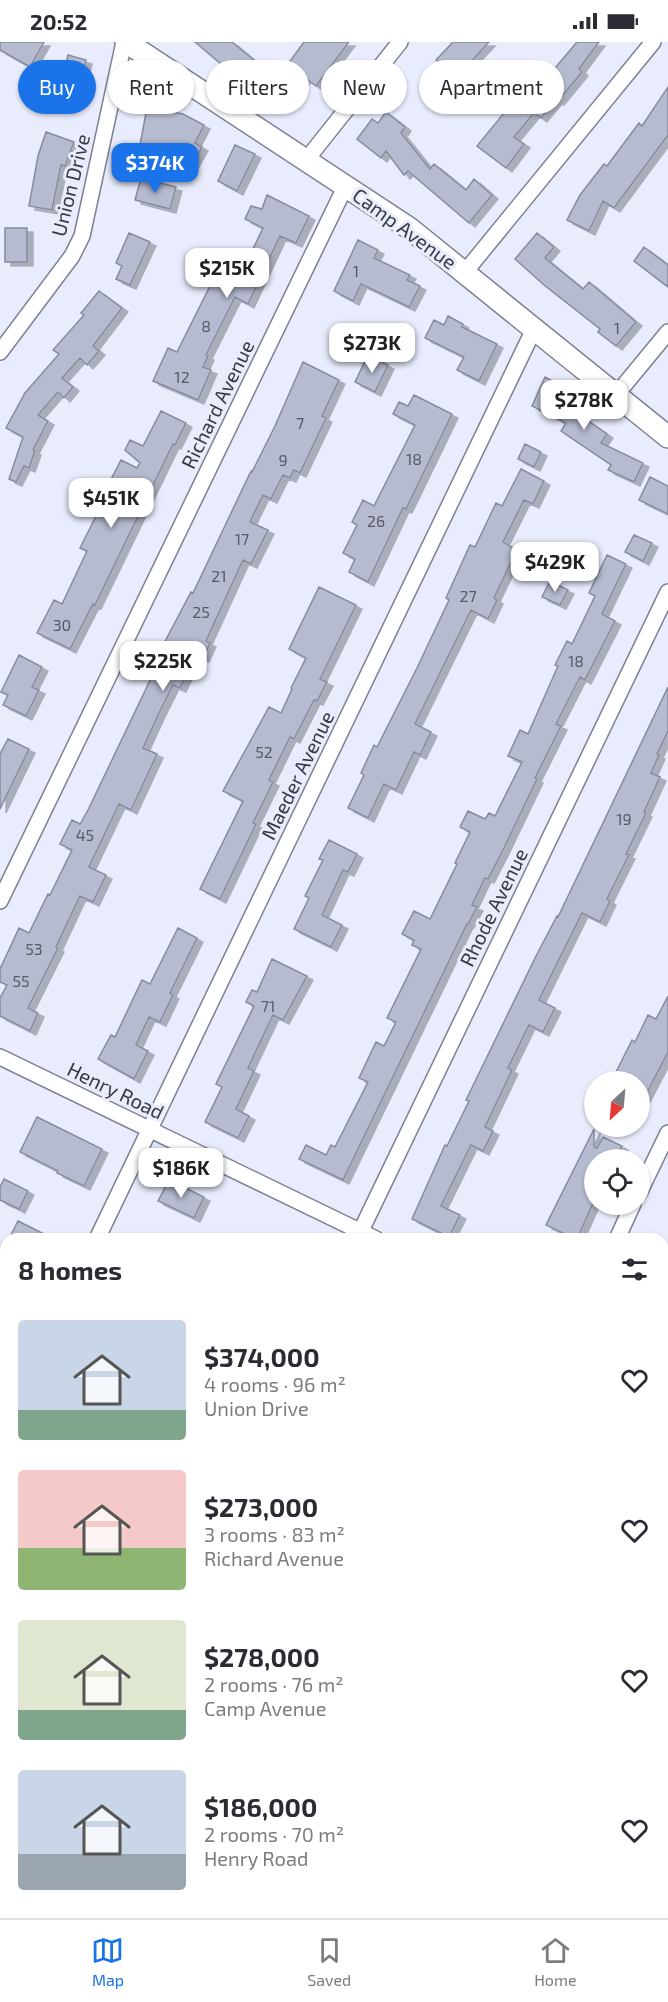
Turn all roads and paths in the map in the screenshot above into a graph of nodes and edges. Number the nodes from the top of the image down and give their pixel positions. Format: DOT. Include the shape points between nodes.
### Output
graph roads {
  1 [pos="400,42"];
  2 [pos="653,42"];
  3 [pos="135,44"];
  4 [pos="307,159"];
  5 [pos="346,185"];
  6 [pos="465,272"];
  7 [pos="534,329"];
  8 [pos="668,332"];
  9 [pos="0,352"];
  10 [pos="616,395"];
  11 [pos="668,437"];
  12 [pos="668,592"];
  13 [pos="0,901"];
  14 [pos="0,1057"];
  15 [pos="150,1129"];
  16 [pos="668,1133"];
  17 [pos="650,1170"];
  18 [pos="628,1215"];
  19 [pos="100,1233"];
  20 [pos="354,1233"];
  21 [pos="359,1233"];
  22 [pos="620,1233"];
  1 -- 4 [label="street"];
  2 -- 6 [label="street"];
  3 -- 4 [label="street, Camp Avenue"];
  3 -- 9 [label="street, Union Drive" via="82,236 72,256"];
  4 -- 5 [label="street, Camp Avenue"];
  5 -- 6 [label="street, Camp Avenue"];
  5 -- 13 [label="street, Richard Avenue"];
  6 -- 7 [label="street, Camp Avenue"];
  7 -- 10 [label="street, Camp Avenue"];
  7 -- 15 [label="street, Maeder Avenue"];
  8 -- 10 [label="street"];
  10 -- 11 [label="street, Camp Avenue"];
  12 -- 21 [label="street, Rhode Avenue"];
  14 -- 15 [label="street, Henry Road"];
  15 -- 19 [label="street, Maeder Avenue"];
  15 -- 20 [label="street, Henry Road"];
  16 -- 17 [label="street"];
  18 -- 22 [label="street"];
}
